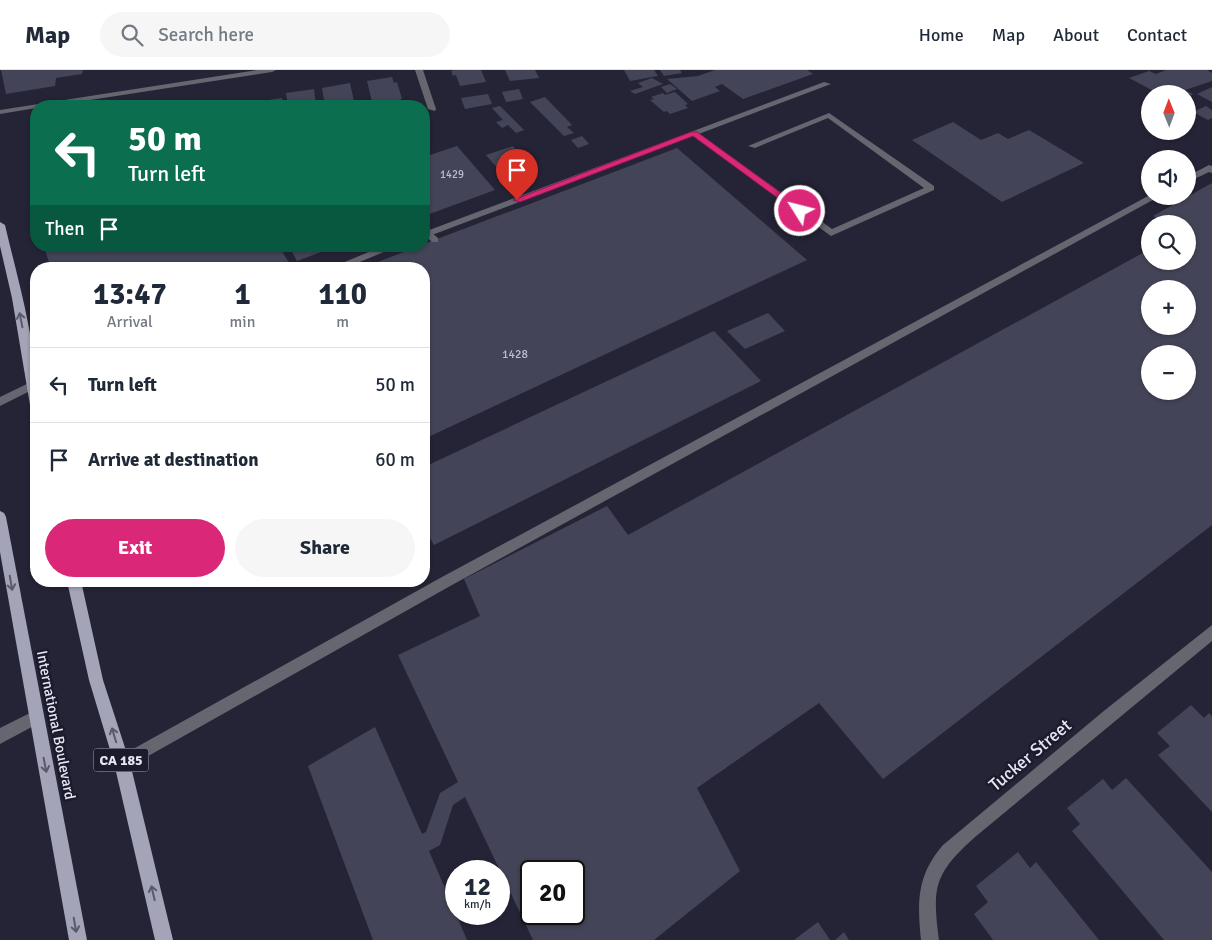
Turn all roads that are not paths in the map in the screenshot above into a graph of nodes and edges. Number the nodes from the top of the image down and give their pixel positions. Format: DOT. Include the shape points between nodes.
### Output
graph roads {
  1 [pos="272,70"];
  2 [pos="419,70"];
  3 [pos="827,84"];
  4 [pos="75,100"];
  5 [pos="429,100"];
  6 [pos="430,103"];
  7 [pos="30,107"];
  8 [pos="432,109"];
  9 [pos="0,112"];
  10 [pos="694,134"];
  11 [pos="752,146"];
  12 [pos="1212,170"];
  13 [pos="1196,175"];
  14 [pos="1141,204"];
  15 [pos="0,225"];
  16 [pos="430,236"];
  17 [pos="378,252"];
  18 [pos="352,262"];
  19 [pos="30,360"];
  20 [pos="30,387"];
  21 [pos="0,402"];
  22 [pos="0,517"];
  23 [pos="75,587"];
  24 [pos="1212,632"];
  25 [pos="36,717"];
  26 [pos="0,736"];
  27 [pos="122,763"];
  28 [pos="78,940"];
  29 [pos="164,940"];
  30 [pos="930,940"];
  1 -- 4 [label="street"];
  2 -- 5 [label="street"];
  3 -- 10 [label="street"];
  6 -- 8 [label="street"];
  7 -- 9 [label="street"];
  10 -- 11 [label="street" via="831,233 931,188 829,116"];
  10 -- 16 [label="street"];
  12 -- 13 [label="street" via="1209,168"];
  14 -- 27 [label="street" via="447,581"];
  19 -- 15 [label="main road, one-way"];
  17 -- 18 [label="street"];
  20 -- 21 [label="street"];
  22 -- 25 [label="main road, International Boulevard, one-way"];
  27 -- 23 [label="main road, CA 185, one-way" via="96,680"];
  24 -- 30 [label="street, Tucker Street" via="956,843 936,869 928,893"];
  25 -- 26 [label="street"];
  25 -- 28 [label="main road, International Boulevard, one-way"];
  29 -- 27 [label="main road, CA 185, one-way"];
}
